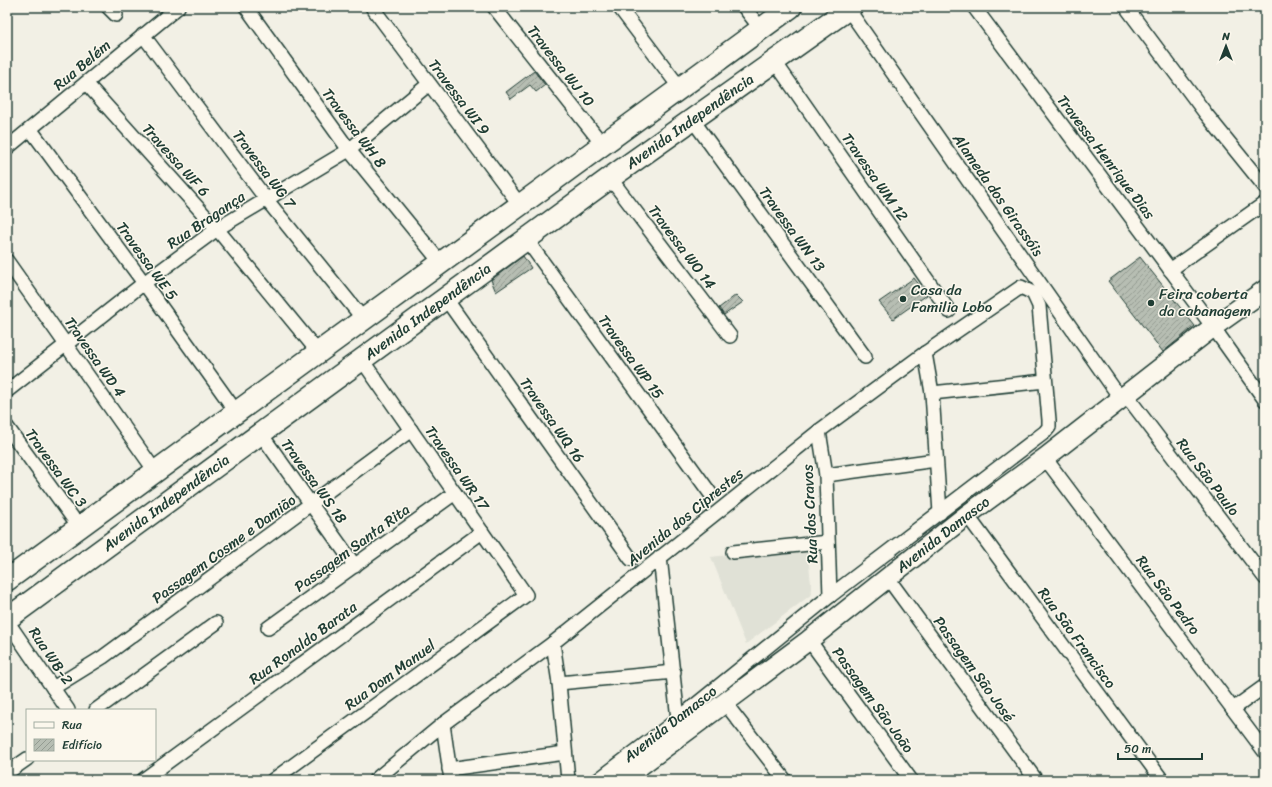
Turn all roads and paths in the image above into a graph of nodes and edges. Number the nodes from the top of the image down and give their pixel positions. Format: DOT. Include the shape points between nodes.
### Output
graph roads {
  1 [pos="178,7"];
  2 [pos="246,7"];
  3 [pos="372,7"];
  4 [pos="494,7"];
  5 [pos="619,7"];
  6 [pos="744,7"];
  7 [pos="791,7"];
  8 [pos="974,7"];
  9 [pos="1126,7"];
  10 [pos="850,8"];
  11 [pos="761,29"];
  12 [pos="143,35"];
  13 [pos="775,62"];
  14 [pos="86,83"];
  15 [pos="429,84"];
  16 [pos="680,88"];
  17 [pos="692,119"];
  18 [pos="31,130"];
  19 [pos="603,145"];
  20 [pos="7,148"];
  21 [pos="349,150"];
  22 [pos="610,178"];
  23 [pos="1265,187"];
  24 [pos="266,199"];
  25 [pos="1265,203"];
  26 [pos="520,205"];
  27 [pos="217,230"];
  28 [pos="526,239"];
  29 [pos="7,261"];
  30 [pos="441,263"];
  31 [pos="1170,270"];
  32 [pos="144,283"];
  33 [pos="1265,290"];
  34 [pos="446,299"];
  35 [pos="949,311"];
  36 [pos="364,320"];
  37 [pos="1213,327"];
  38 [pos="730,336"];
  39 [pos="67,344"];
  40 [pos="318,352"];
  41 [pos="925,352"];
  42 [pos="865,357"];
  43 [pos="362,360"];
  44 [pos="1045,381"];
  45 [pos="7,391"];
  46 [pos="932,393"];
  47 [pos="1123,397"];
  48 [pos="1265,400"];
  49 [pos="237,413"];
  50 [pos="7,427"];
  51 [pos="411,430"];
  52 [pos="819,431"];
  53 [pos="261,434"];
  54 [pos="1045,458"];
  55 [pos="936,460"];
  56 [pos="155,471"];
  57 [pos="826,475"];
  58 [pos="455,493"];
  59 [pos="710,493"];
  60 [pos="312,505"];
  61 [pos="940,513"];
  62 [pos="967,515"];
  63 [pos="80,528"];
  64 [pos="482,532"];
  65 [pos="828,542"];
  66 [pos="733,552"];
  67 [pos="660,557"];
  68 [pos="631,559"];
  69 [pos="354,566"];
  70 [pos="887,577"];
  71 [pos="1265,578"];
  72 [pos="7,580"];
  73 [pos="526,595"];
  74 [pos="830,596"];
  75 [pos="7,620"];
  76 [pos="216,623"];
  77 [pos="268,628"];
  78 [pos="809,640"];
  79 [pos="553,643"];
  80 [pos="674,672"];
  81 [pos="559,683"];
  82 [pos="1265,686"];
  83 [pos="53,688"];
  84 [pos="725,702"];
  85 [pos="67,709"];
  86 [pos="97,709"];
  87 [pos="1233,709"];
  88 [pos="678,719"];
  89 [pos="444,724"];
  90 [pos="1265,752"];
  91 [pos="565,753"];
  92 [pos="26,760"];
  93 [pos="7,773"];
  94 [pos="450,774"];
  95 [pos="143,780"];
  96 [pos="273,780"];
  97 [pos="375,780"];
  98 [pos="568,780"];
  99 [pos="598,780"];
  100 [pos="621,780"];
  101 [pos="785,780"];
  102 [pos="911,780"];
  103 [pos="1036,780"];
  104 [pos="1162,780"];
  1 -- 12 [label="street, Rua Belém"];
  2 -- 21 [label="street, Travessa WH 8"];
  3 -- 15 [label="street, Travessa WI 9"];
  4 -- 19 [label="street, Travessa WJ 10"];
  5 -- 16 [label="street"];
  6 -- 11 [label="street"];
  7 -- 11 [label="main road, Avenida Independência"];
  8 -- 31 [label="street, Travessa Henrique Dias"];
  9 -- 23 [label="street" via="1206,114"];
  10 -- 13 [label="main road, Avenida Independência"];
  10 -- 47 [label="street, Alameda dos Girassóis"];
  11 -- 16 [label="main road, Avenida Independência"];
  12 -- 14 [label="street, Rua Belém"];
  12 -- 24 [label="street, Travessa WG 7"];
  13 -- 17 [label="main road, Avenida Independência"];
  13 -- 35 [label="street, Travessa WM 12"];
  14 -- 18 [label="street, Rua Belém"];
  14 -- 27 [label="street, Travessa WF 6"];
  15 -- 21 [label="street, Rua Bragança"];
  15 -- 26 [label="street, Travessa WI 9"];
  16 -- 19 [label="main road, Avenida Independência"];
  17 -- 22 [label="main road, Avenida Independência"];
  17 -- 42 [label="street, Travessa WN 13"];
  18 -- 20 [label="street, Rua Belém"];
  18 -- 32 [label="street, Travessa WE 5"];
  19 -- 26 [label="main road, Avenida Independência"];
  21 -- 24 [label="street, Rua Bragança"];
  21 -- 30 [label="street, Travessa WH 8"];
  22 -- 28 [label="main road, Avenida Independência"];
  22 -- 38 [label="street, Travessa WO 14"];
  24 -- 27 [label="street, Rua Bragança"];
  24 -- 36 [label="street, Travessa WG 7"];
  25 -- 31 [label="street"];
  26 -- 30 [label="main road, Avenida Independência"];
  27 -- 32 [label="street, Rua Bragança"];
  27 -- 40 [label="street, Travessa WF 6"];
  28 -- 34 [label="main road, Avenida Independência"];
  28 -- 59 [label="street, Travessa WP 15"];
  29 -- 39 [label="street, Travessa WD 4"];
  30 -- 36 [label="main road, Avenida Independência"];
  31 -- 37 [label="street, Travessa Henrique Dias"];
  32 -- 39 [label="street, Rua Bragança"];
  32 -- 49 [label="street, Travessa WE 5"];
  33 -- 37 [label="street, Avenida Damasco"];
  34 -- 43 [label="main road, Avenida Independência"];
  34 -- 68 [label="street, Travessa WQ 16"];
  36 -- 40 [label="main road, Avenida Independência"];
  37 -- 47 [label="street, Avenida Damasco"];
  37 -- 48 [label="street, Travessa Henrique Dias"];
  39 -- 45 [label="street, Rua Bragança"];
  39 -- 56 [label="street, Travessa WD 4"];
  40 -- 49 [label="main road, Avenida Independência"];
  41 -- 44 [label="street, Avenida dos Ciprestes" via="1021,286 1033,293 1038,306"];
  41 -- 46 [label="street"];
  41 -- 52 [label="street, Avenida dos Ciprestes"];
  43 -- 51 [label="street, Travessa WR 17"];
  43 -- 53 [label="main road, Avenida Independência"];
  44 -- 46 [label="street"];
  44 -- 61 [label="street, Avenida Damasco" via="1049,427"];
  46 -- 55 [label="street"];
  47 -- 54 [label="street, Avenida Damasco"];
  47 -- 71 [label="street, Rua São Paulo"];
  49 -- 56 [label="main road, Avenida Independência"];
  50 -- 63 [label="street, Travessa WC 3"];
  51 -- 58 [label="street, Travessa WR 17"];
  51 -- 60 [label="street, Passagem Cosme e Damião"];
  52 -- 57 [label="street, Rua dos Cravos"];
  52 -- 67 [label="street, Avenida dos Ciprestes"];
  53 -- 60 [label="street, Travessa WS 18"];
  53 -- 75 [label="main road, Avenida Independência"];
  54 -- 62 [label="street, Avenida Damasco"];
  54 -- 87 [label="street, Rua São Pedro"];
  55 -- 57 [label="street"];
  55 -- 61 [label="street"];
  56 -- 63 [label="main road, Avenida Independência"];
  57 -- 65 [label="street, Rua dos Cravos"];
  58 -- 64 [label="street, Travessa WR 17"];
  58 -- 69 [label="street, Passagem Santa Rita"];
  60 -- 69 [label="street, Travessa WS 18"];
  60 -- 83 [label="street, Passagem Cosme e Damião" via="103,657"];
  61 -- 74 [label="street, Avenida Damasco"];
  62 -- 70 [label="street, Avenida Damasco"];
  62 -- 104 [label="street, Rua São Francisco"];
  63 -- 72 [label="main road, Avenida Independência"];
  64 -- 73 [label="street, Travessa WR 17"];
  64 -- 95 [label="street, Rua Ronaldo Barata"];
  65 -- 66 [label="street"];
  65 -- 74 [label="street, Rua dos Cravos"];
  67 -- 79 [label="street, Avenida dos Ciprestes"];
  67 -- 80 [label="street"];
  69 -- 77 [label="street, Passagem Santa Rita"];
  70 -- 78 [label="street, Avenida Damasco"];
  70 -- 103 [label="street, Passagem São José"];
  73 -- 96 [label="street, Rua Dom Manuel"];
  74 -- 88 [label="street, Avenida Damasco"];
  75 -- 83 [label="street, Rua WB-2"];
  76 -- 86 [label="street"];
  78 -- 84 [label="street, Avenida Damasco"];
  78 -- 102 [label="street, Passagem São João"];
  79 -- 81 [label="street"];
  79 -- 89 [label="street, Avenida dos Ciprestes"];
  80 -- 81 [label="street"];
  80 -- 88 [label="street"];
  81 -- 91 [label="street"];
  82 -- 87 [label="street"];
  83 -- 85 [label="street, Rua WB-2"];
  84 -- 100 [label="street, Avenida Damasco"];
  84 -- 101 [label="street"];
  87 -- 90 [label="street, Rua São Pedro"];
  88 -- 99 [label="street, Avenida Damasco"];
  89 -- 94 [label="street"];
  89 -- 97 [label="street, Avenida dos Ciprestes"];
  91 -- 94 [label="street"];
  91 -- 98 [label="street"];
  92 -- 93 [label="street"];
}
